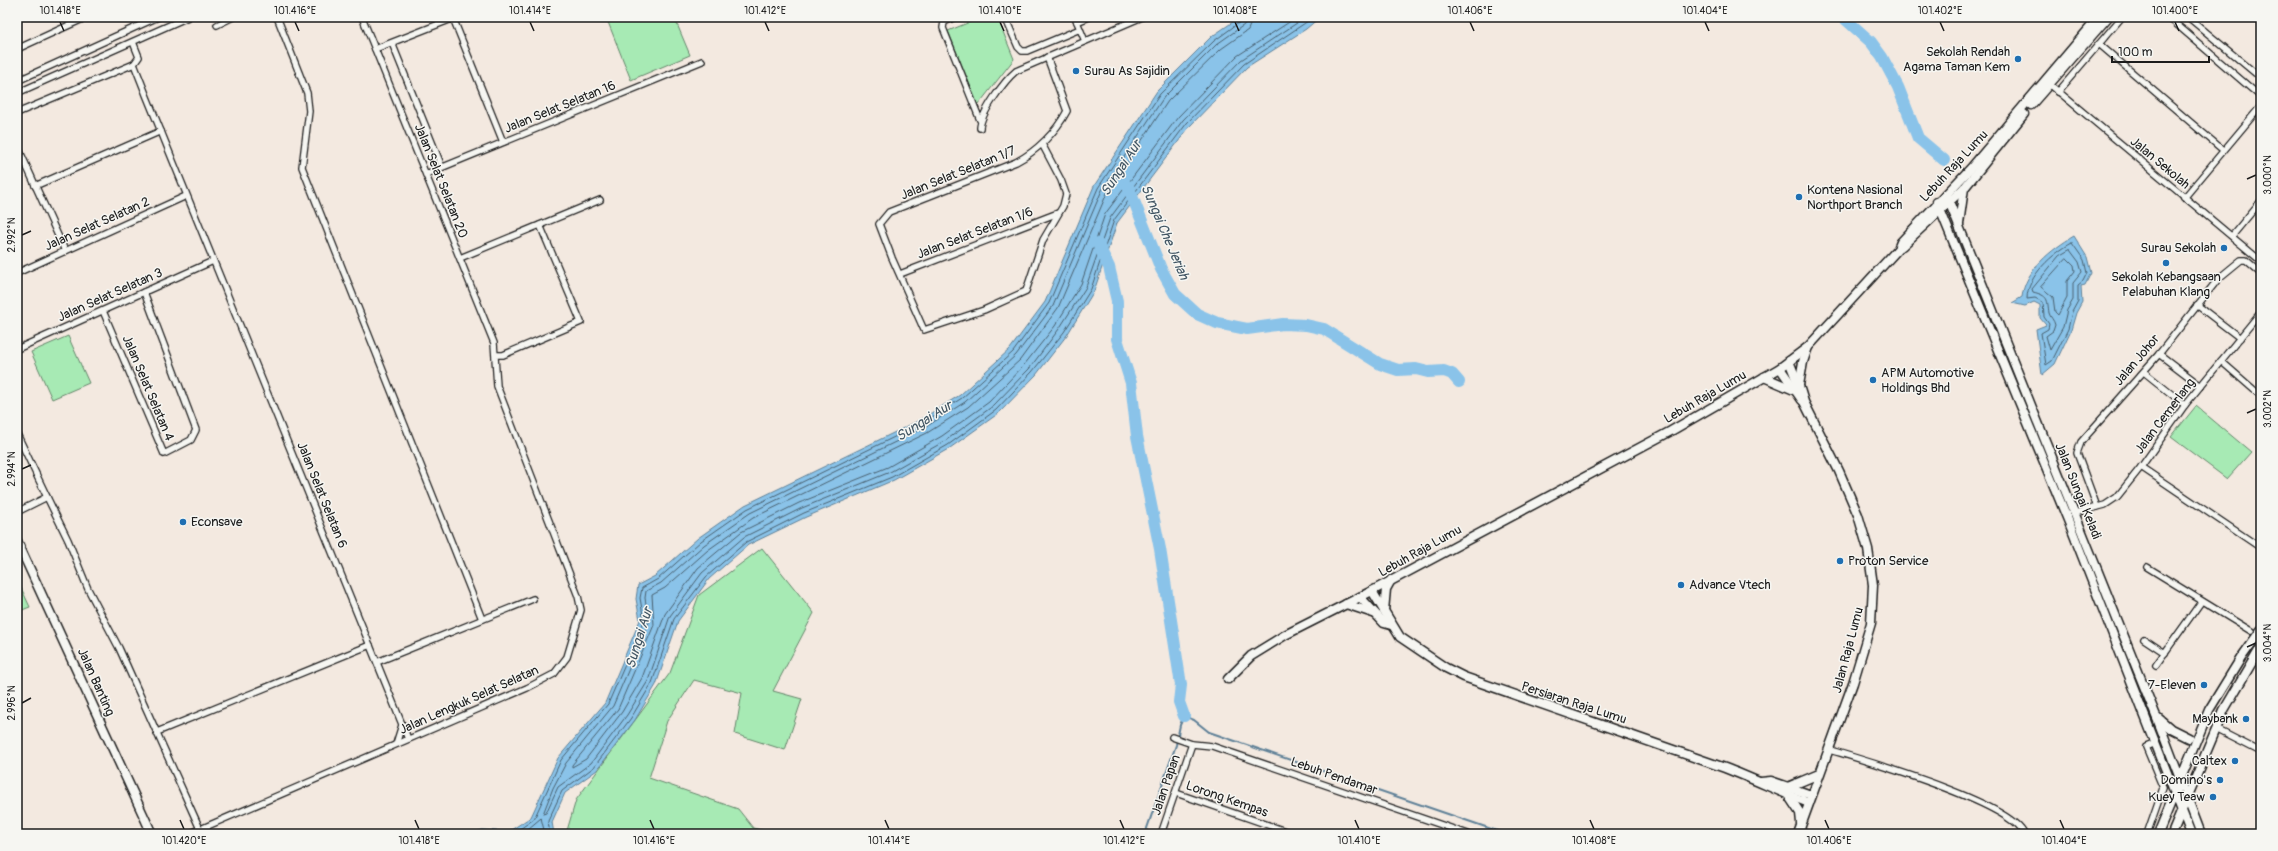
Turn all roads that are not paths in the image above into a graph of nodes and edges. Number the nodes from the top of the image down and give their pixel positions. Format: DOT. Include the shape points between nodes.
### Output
graph roads {
  1 [pos="87,17"];
  2 [pos="158,17"];
  3 [pos="188,17"];
  4 [pos="234,17"];
  5 [pos="277,17"];
  6 [pos="362,17"];
  7 [pos="954,17"];
  8 [pos="1005,17"];
  9 [pos="1089,17"];
  10 [pos="1142,17"];
  11 [pos="2098,17"];
  12 [pos="2108,17"];
  13 [pos="2122,17"];
  14 [pos="2168,17"];
  15 [pos="2188,17"];
  16 [pos="455,18"];
  17 [pos="1076,19"];
  18 [pos="217,25"];
  19 [pos="1080,29"];
  20 [pos="1085,41"];
  21 [pos="133,42"];
  22 [pos="392,43"];
  23 [pos="2099,44"];
  24 [pos="17,49"];
  25 [pos="375,49"];
  26 [pos="1047,57"];
  27 [pos="702,62"];
  28 [pos="134,64"];
  29 [pos="2261,78"];
  30 [pos="17,81"];
  31 [pos="2047,83"];
  32 [pos="2058,92"];
  33 [pos="17,93"];
  34 [pos="2261,97"];
  35 [pos="2261,106"];
  36 [pos="17,112"];
  37 [pos="980,120"];
  38 [pos="980,128"];
  39 [pos="161,131"];
  40 [pos="503,142"];
  41 [pos="1042,144"];
  42 [pos="17,145"];
  43 [pos="2223,150"];
  44 [pos="442,167"];
  45 [pos="426,174"];
  46 [pos="35,186"];
  47 [pos="1965,187"];
  48 [pos="1946,194"];
  49 [pos="186,196"];
  50 [pos="2184,198"];
  51 [pos="600,200"];
  52 [pos="2261,201"];
  53 [pos="1949,202"];
  54 [pos="1939,206"];
  55 [pos="1058,213"];
  56 [pos="540,225"];
  57 [pos="1959,226"];
  58 [pos="2232,236"];
  59 [pos="65,251"];
  60 [pos="460,258"];
  61 [pos="213,261"];
  62 [pos="2261,262"];
  63 [pos="17,273"];
  64 [pos="2261,273"];
  65 [pos="900,274"];
  66 [pos="144,292"];
  67 [pos="2197,305"];
  68 [pos="103,311"];
  69 [pos="2261,312"];
  70 [pos="2240,338"];
  71 [pos="1808,347"];
  72 [pos="17,349"];
  73 [pos="2159,354"];
  74 [pos="496,355"];
  75 [pos="1789,361"];
  76 [pos="2221,361"];
  77 [pos="1780,368"];
  78 [pos="2144,372"];
  79 [pos="1764,377"];
  80 [pos="2200,386"];
  81 [pos="1797,388"];
  82 [pos="2261,396"];
  83 [pos="2185,405"];
  84 [pos="17,434"];
  85 [pos="2141,467"];
  86 [pos="47,498"];
  87 [pos="2097,507"];
  88 [pos="17,512"];
  89 [pos="2075,513"];
  90 [pos="17,541"];
  91 [pos="2261,548"];
  92 [pos="2147,567"];
  93 [pos="1391,579"];
  94 [pos="1372,591"];
  95 [pos="1360,597"];
  96 [pos="533,599"];
  97 [pos="2201,602"];
  98 [pos="1346,604"];
  99 [pos="1384,611"];
  100 [pos="1376,614"];
  101 [pos="482,619"];
  102 [pos="1392,625"];
  103 [pos="2261,630"];
  104 [pos="2251,631"];
  105 [pos="2144,638"];
  106 [pos="370,645"];
  107 [pos="2261,647"];
  108 [pos="2164,653"];
  109 [pos="377,662"];
  110 [pos="2156,665"];
  111 [pos="1228,679"];
  112 [pos="2155,715"];
  113 [pos="403,726"];
  114 [pos="2216,729"];
  115 [pos="157,732"];
  116 [pos="416,735"];
  117 [pos="1172,737"];
  118 [pos="2189,738"];
  119 [pos="408,739"];
  120 [pos="2156,742"];
  121 [pos="396,744"];
  122 [pos="1192,744"];
  123 [pos="1830,750"];
  124 [pos="2261,752"];
  125 [pos="1819,774"];
  126 [pos="2180,780"];
  127 [pos="1788,791"];
  128 [pos="1176,793"];
  129 [pos="2175,793"];
  130 [pos="2187,798"];
  131 [pos="1810,799"];
  132 [pos="2182,810"];
  133 [pos="1801,824"];
  134 [pos="200,829"];
  135 [pos="152,834"];
  136 [pos="189,834"];
  137 [pos="1161,834"];
  138 [pos="1294,834"];
  139 [pos="1468,834"];
  140 [pos="1798,834"];
  141 [pos="2024,834"];
  142 [pos="2147,834"];
  143 [pos="2158,834"];
  144 [pos="2172,834"];
  145 [pos="2191,834"];
  146 [pos="2200,834"];
  1 -- 24 [label="street"];
  2 -- 30 [label="street"];
  3 -- 21 [label="street"];
  4 -- 18 [label="street"];
  5 -- 101 [label="street" via="306,93 308,111 302,167"];
  6 -- 25 [label="street, Jalan Selat Selatan 20"];
  7 -- 37 [label="street" via="944,22 943,28"];
  8 -- 19 [label="street" via="1022,51"];
  9 -- 17 [label="street"];
  10 -- 20 [label="street"];
  11 -- 31 [label="street, Lebuh Raja Lumu"];
  12 -- 31 [label="street, Lebuh Raja Lumu"];
  13 -- 23 [label="street"];
  14 -- 34 [label="street"];
  15 -- 29 [label="street"];
  16 -- 22 [label="street"];
  16 -- 40 [label="street"];
  17 -- 19 [label="street"];
  19 -- 20 [label="street"];
  20 -- 26 [label="street"];
  21 -- 28 [label="street" via="139,57"];
  21 -- 33 [label="street"];
  22 -- 25 [label="street"];
  22 -- 44 [label="street"];
  23 -- 32 [label="street"];
  23 -- 43 [label="street"];
  25 -- 45 [label="street, Jalan Selat Selatan 20"];
  26 -- 37 [label="street" via="1010,75"];
  26 -- 41 [label="street, Jalan Selat Selatan 1/7" via="1067,111"];
  27 -- 40 [label="street, Jalan Selat Selatan 16"];
  28 -- 36 [label="street"];
  28 -- 39 [label="street, Jalan Selat Selatan 6"];
  31 -- 32 [label="street, Jalan Sekolah"];
  31 -- 47 [label="street, Lebuh Raja Lumu"];
  31 -- 48 [label="street, Lebuh Raja Lumu"];
  32 -- 50 [label="street, Jalan Sekolah"];
  35 -- 43 [label="street"];
  37 -- 38 [label="street"];
  39 -- 46 [label="street"];
  39 -- 49 [label="street, Jalan Selat Selatan 6"];
  40 -- 44 [label="street, Jalan Selat Selatan 16"];
  41 -- 55 [label="street" via="1066,194"];
  41 -- 65 [label="street, Jalan Selat Selatan 1/7" via="1016,162 889,212 881,220 880,230"];
  42 -- 46 [label="street"];
  43 -- 50 [label="street"];
  44 -- 45 [label="street, Jalan Selat Selatan 16"];
  45 -- 60 [label="street, Jalan Selat Selatan 20"];
  46 -- 59 [label="street"];
  47 -- 53 [label="street, Lebuh Raja Lumu"];
  47 -- 57 [label="street"];
  48 -- 53 [label="street, Jalan Sungai Keladi"];
  48 -- 54 [label="street, Lebuh Raja Lumu"];
  49 -- 59 [label="street, Jalan Selat Selatan 2"];
  49 -- 61 [label="street, Jalan Selat Selatan 6"];
  50 -- 58 [label="street, Jalan Sekolah"];
  51 -- 56 [label="street"];
  52 -- 58 [label="street"];
  53 -- 54 [label="street, Lebuh Raja Lumu"];
  53 -- 57 [label="street, Jalan Sungai Keladi"];
  54 -- 71 [label="street, Lebuh Raja Lumu"];
  54 -- 120 [label="street, Jalan Sungai Keladi"];
  55 -- 65 [label="street, Jalan Selat Selatan 1/6"];
  55 -- 65 [label="street" via="1043,240 1026,291 984,310 924,330"];
  56 -- 60 [label="street"];
  56 -- 74 [label="street" via="581,322 503,355"];
  57 -- 89 [label="street, Jalan Sungai Keladi"];
  58 -- 62 [label="street, Jalan Sekolah"];
  59 -- 63 [label="street, Jalan Selat Selatan 2"];
  60 -- 74 [label="street, Jalan Selat Selatan 20" via="494,343"];
  61 -- 66 [label="street, Jalan Selat Selatan 3"];
  61 -- 106 [label="street, Jalan Selat Selatan 6"];
  64 -- 67 [label="street, Jalan Johor" via="2246,260 2241,260 2219,278"];
  66 -- 68 [label="street, Jalan Selat Selatan 3"];
  66 -- 68 [label="street, Jalan Selat Selatan 4" via="196,430 192,440 164,454"];
  67 -- 70 [label="street"];
  67 -- 73 [label="street, Jalan Johor"];
  68 -- 72 [label="street, Jalan Selat Selatan 3"];
  69 -- 70 [label="street, Jalan Cemerlang"];
  70 -- 76 [label="street, Jalan Cemerlang"];
  71 -- 75 [label="street, Lebuh Raja Lumu"];
  71 -- 81 [label="street"];
  73 -- 78 [label="street, Jalan Johor"];
  73 -- 80 [label="street"];
  74 -- 116 [label="street, Jalan Lengkuk Selat Selatan" via="496,386 578,596 581,610 567,657 554,674"];
  75 -- 77 [label="street, Lebuh Raja Lumu"];
  75 -- 81 [label="street"];
  76 -- 80 [label="street, Jalan Cemerlang"];
  76 -- 82 [label="street"];
  77 -- 79 [label="street, Lebuh Raja Lumu"];
  77 -- 81 [label="street"];
  78 -- 83 [label="street"];
  78 -- 87 [label="street, Jalan Johor" via="2078,448 2080,465"];
  79 -- 81 [label="street"];
  79 -- 93 [label="street, Lebuh Raja Lumu" via="1667,433"];
  80 -- 83 [label="street, Jalan Cemerlang"];
  81 -- 123 [label="street, Jalan Raja Lumu" via="1858,515 1868,549 1873,585 1870,623"];
  83 -- 85 [label="street, Jalan Cemerlang"];
  84 -- 86 [label="street"];
  85 -- 87 [label="street, Jalan Cemerlang" via="2117,497"];
  85 -- 91 [label="street"];
  86 -- 88 [label="street"];
  86 -- 115 [label="street" via="68,540 88,590 119,648"];
  87 -- 89 [label="street, Jalan Cemerlang"];
  89 -- 112 [label="street, Jalan Sungai Keladi"];
  90 -- 135 [label="street, Jalan Banting"];
  92 -- 97 [label="street"];
  93 -- 94 [label="street, Lebuh Raja Lumu"];
  93 -- 99 [label="street" via="1386,589"];
  94 -- 95 [label="street, Lebuh Raja Lumu"];
  94 -- 99 [label="street"];
  95 -- 98 [label="street, Lebuh Raja Lumu"];
  95 -- 100 [label="street"];
  96 -- 101 [label="street"];
  97 -- 104 [label="street"];
  97 -- 108 [label="street"];
  98 -- 100 [label="street"];
  98 -- 111 [label="street, Lebuh Raja Lumu" via="1258,650"];
  99 -- 102 [label="street"];
  100 -- 102 [label="street" via="1384,623"];
  101 -- 109 [label="street"];
  102 -- 127 [label="street, Persiaran Raja Lumu" via="1406,642 1464,677 1761,782 1771,781"];
  103 -- 126 [label="street" via="2209,710"];
  105 -- 108 [label="street"];
  106 -- 109 [label="street, Jalan Selat Selatan 6"];
  106 -- 115 [label="street"];
  107 -- 114 [label="street" via="2238,684"];
  108 -- 110 [label="street"];
  109 -- 113 [label="street, Jalan Selat Selatan 6"];
  112 -- 118 [label="street" via="2171,729"];
  112 -- 126 [label="street, Jalan Sungai Keladi"];
  113 -- 116 [label="street"];
  113 -- 119 [label="street, Jalan Selat Selatan 6"];
  113 -- 121 [label="street"];
  114 -- 124 [label="street"];
  114 -- 130 [label="street"];
  115 -- 134 [label="street"];
  116 -- 119 [label="street, Jalan Lengkuk Selat Selatan"];
  117 -- 122 [label="street, Lebuh Pendamar"];
  119 -- 121 [label="street, Jalan Lengkuk Selat Selatan"];
  120 -- 129 [label="street, Jalan Sungai Keladi"];
  120 -- 142 [label="street" via="2146,748 2163,788"];
  121 -- 134 [label="street, Jalan Lengkuk Selat Selatan"];
  122 -- 128 [label="street, Jalan Papan"];
  122 -- 139 [label="street, Lebuh Pendamar" via="1212,746"];
  123 -- 125 [label="street, Jalan Raja Lumu"];
  123 -- 141 [label="street" via="1941,786 2000,813 2019,826"];
  125 -- 127 [label="street"];
  125 -- 131 [label="street, Jalan Raja Lumu"];
  126 -- 129 [label="street"];
  126 -- 130 [label="street, Jalan Sungai Keladi"];
  127 -- 131 [label="street, Persiaran Raja Lumu"];
  127 -- 133 [label="street" via="1800,814"];
  128 -- 137 [label="street, Jalan Papan"];
  128 -- 138 [label="street, Lorong Kempas"];
  129 -- 132 [label="street, Jalan Sungai Keladi"];
  129 -- 143 [label="street"];
  130 -- 132 [label="street"];
  130 -- 146 [label="street, Jalan Sungai Keladi"];
  131 -- 133 [label="street, Jalan Raja Lumu"];
  132 -- 144 [label="street"];
  132 -- 145 [label="street, Jalan Sungai Keladi"];
  133 -- 140 [label="street, Jalan Raja Lumu"];
  134 -- 136 [label="street, Jalan Lengkuk Selat Selatan"];
}
